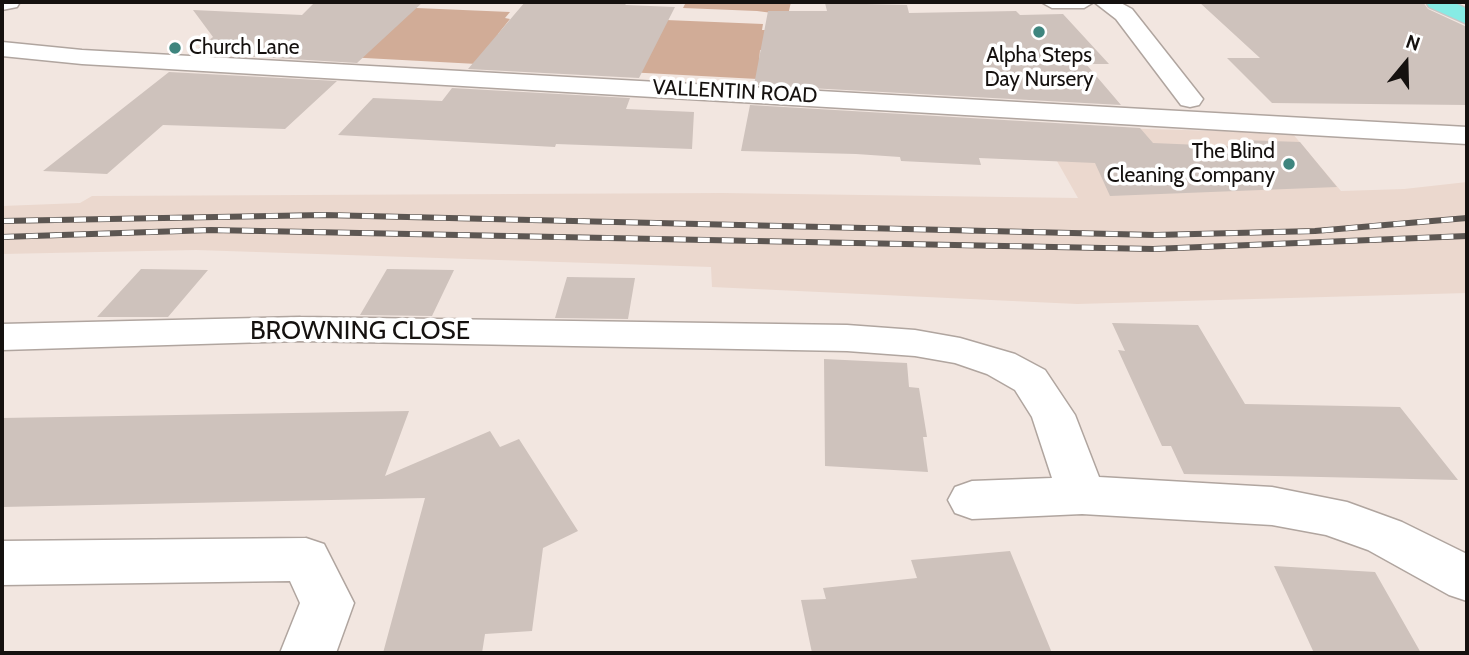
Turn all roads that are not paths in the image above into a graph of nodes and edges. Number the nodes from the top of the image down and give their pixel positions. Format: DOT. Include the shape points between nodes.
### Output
graph roads {
  1 [pos="9,2"];
  2 [pos="1052,2"];
  3 [pos="1084,2"];
  4 [pos="1105,2"];
  5 [pos="1437,2"];
  6 [pos="2,4"];
  7 [pos="1467,17"];
  8 [pos="2,49"];
  9 [pos="1190,99"];
  10 [pos="1467,136"];
  11 [pos="2,337"];
  12 [pos="1082,495"];
  13 [pos="972,499"];
  14 [pos="2,563"];
  15 [pos="1467,579"];
  16 [pos="308,653"];
  1 -- 6 [label="street"];
  2 -- 3 [label="street"];
  4 -- 9 [label="street" via="1124,14"];
  5 -- 7 [label="main road"];
  8 -- 10 [label="street, VALLENTIN ROAD"];
  11 -- 12 [label="street, BROWNING CLOSE" via="300,329 915,343 960,351 1030,380 1053,415"];
  12 -- 13 [label="street"];
  12 -- 15 [label="street" via="1272,506 1330,516 1385,536"];
  14 -- 16 [label="street" via="306,559 327,603"];
}
